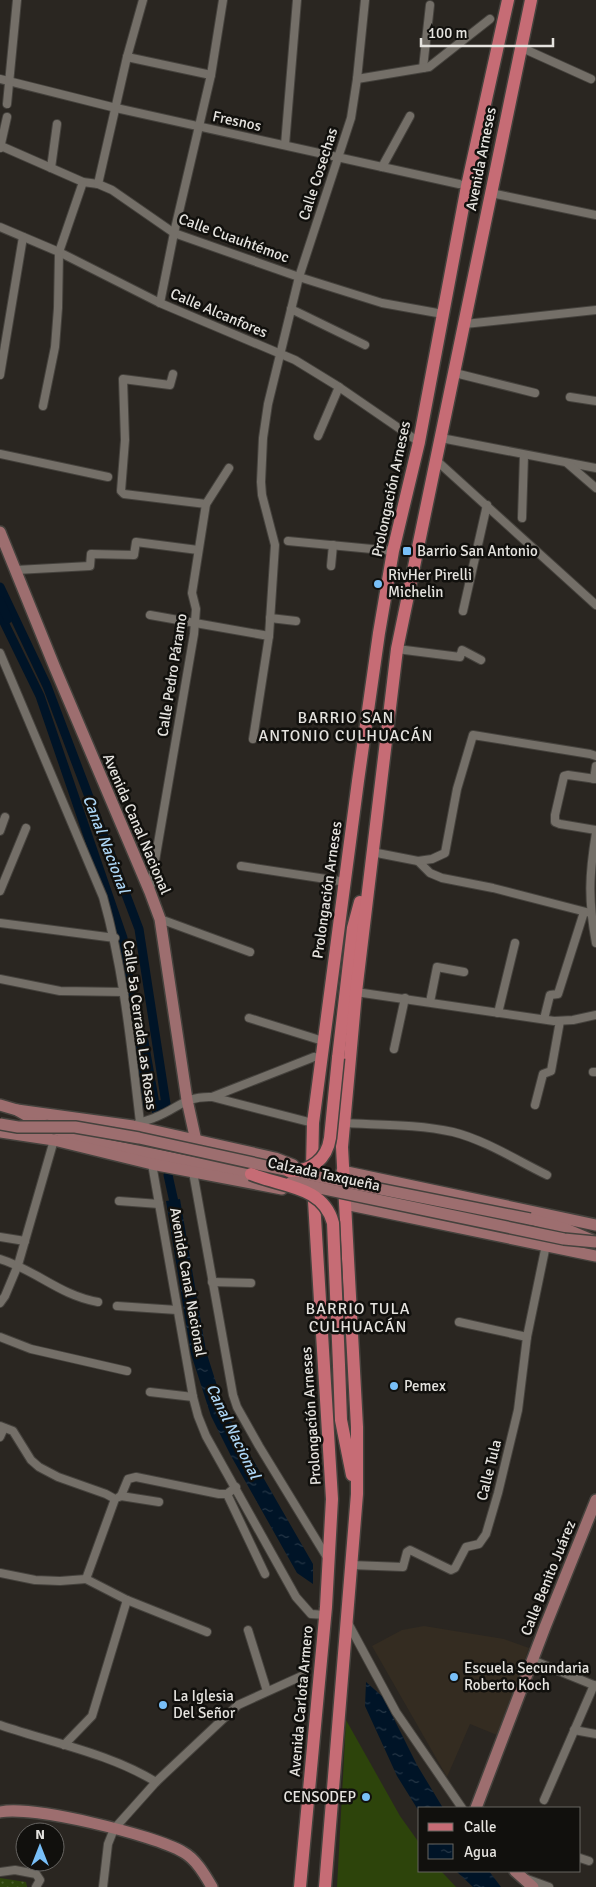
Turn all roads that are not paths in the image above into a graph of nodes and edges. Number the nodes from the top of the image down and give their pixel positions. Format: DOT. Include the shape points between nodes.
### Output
graph roads {
  1 [pos="17,0"];
  2 [pos="143,0"];
  3 [pos="223,0"];
  4 [pos="297,0"];
  5 [pos="365,0"];
  6 [pos="508,0"];
  7 [pos="531,0"];
  8 [pos="430,5"];
  9 [pos="490,20"];
  10 [pos="520,47"];
  11 [pos="127,57"];
  12 [pos="423,68"];
  13 [pos="211,74"];
  14 [pos="592,78"];
  15 [pos="0,79"];
  16 [pos="357,79"];
  17 [pos="9,82"];
  18 [pos="7,104"];
  19 [pos="116,108"];
  20 [pos="410,116"];
  21 [pos="7,117"];
  22 [pos="57,124"];
  23 [pos="198,126"];
  24 [pos="285,146"];
  25 [pos="0,147"];
  26 [pos="338,157"];
  27 [pos="51,168"];
  28 [pos="382,168"];
  29 [pos="83,182"];
  30 [pos="98,184"];
  31 [pos="463,185"];
  32 [pos="491,193"];
  33 [pos="596,215"];
  34 [pos="0,227"];
  35 [pos="174,233"];
  36 [pos="23,237"];
  37 [pos="59,252"];
  38 [pos="299,277"];
  39 [pos="160,303"];
  40 [pos="291,309"];
  41 [pos="596,310"];
  42 [pos="443,314"];
  43 [pos="465,324"];
  44 [pos="365,345"];
  45 [pos="280,354"];
  46 [pos="455,373"];
  47 [pos="173,374"];
  48 [pos="0,375"];
  49 [pos="338,387"];
  50 [pos="535,393"];
  51 [pos="570,397"];
  52 [pos="596,401"];
  53 [pos="43,406"];
  54 [pos="318,436"];
  55 [pos="441,438"];
  56 [pos="419,442"];
  57 [pos="0,454"];
  58 [pos="524,455"];
  59 [pos="437,460"];
  60 [pos="567,463"];
  61 [pos="229,468"];
  62 [pos="596,468"];
  63 [pos="108,477"];
  64 [pos="596,488"];
  65 [pos="206,504"];
  66 [pos="486,505"];
  67 [pos="522,518"];
  68 [pos="0,532"];
  69 [pos="288,541"];
  70 [pos="333,544"];
  71 [pos="198,550"];
  72 [pos="393,551"];
  73 [pos="331,566"];
  74 [pos="16,570"];
  75 [pos="596,605"];
  76 [pos="463,612"];
  77 [pos="150,615"];
  78 [pos="270,618"];
  79 [pos="296,621"];
  80 [pos="195,624"];
  81 [pos="269,636"];
  82 [pos="397,649"];
  83 [pos="0,653"];
  84 [pos="481,660"];
  85 [pos="253,740"];
  86 [pos="596,756"];
  87 [pos="596,766"];
  88 [pos="595,779"];
  89 [pos="5,817"];
  90 [pos="26,828"];
  91 [pos="0,831"];
  92 [pos="596,831"];
  93 [pos="372,852"];
  94 [pos="418,861"];
  95 [pos="241,866"];
  96 [pos="370,871"];
  97 [pos="346,882"];
  98 [pos="0,891"];
  99 [pos="150,892"];
  100 [pos="588,912"];
  101 [pos="160,920"];
  102 [pos="0,923"];
  103 [pos="114,938"];
  104 [pos="515,943"];
  105 [pos="596,943"];
  106 [pos="250,952"];
  107 [pos="464,972"];
  108 [pos="0,978"];
  109 [pos="124,992"];
  110 [pos="356,992"];
  111 [pos="405,998"];
  112 [pos="430,1002"];
  113 [pos="498,1013"];
  114 [pos="596,1015"];
  115 [pos="250,1018"];
  116 [pos="544,1020"];
  117 [pos="560,1021"];
  118 [pos="323,1041"];
  119 [pos="394,1049"];
  120 [pos="314,1057"];
  121 [pos="212,1097"];
  122 [pos="187,1100"];
  123 [pos="0,1105"];
  124 [pos="535,1105"];
  125 [pos="17,1110"];
  126 [pos="313,1123"];
  127 [pos="343,1123"];
  128 [pos="0,1124"];
  129 [pos="136,1124"];
  130 [pos="0,1132"];
  131 [pos="54,1140"];
  132 [pos="196,1141"];
  133 [pos="275,1158"];
  134 [pos="152,1164"];
  135 [pos="312,1168"];
  136 [pos="290,1171"];
  137 [pos="342,1171"];
  138 [pos="193,1172"];
  139 [pos="251,1174"];
  140 [pos="547,1175"];
  141 [pos="385,1180"];
  142 [pos="267,1186"];
  143 [pos="314,1197"];
  144 [pos="119,1201"];
  145 [pos="159,1204"];
  146 [pos="345,1204"];
  147 [pos="382,1211"];
  148 [pos="596,1225"];
  149 [pos="0,1237"];
  150 [pos="25,1241"];
  151 [pos="596,1242"];
  152 [pos="546,1244"];
  153 [pos="596,1256"];
  154 [pos="0,1259"];
  155 [pos="18,1265"];
  156 [pos="212,1282"];
  157 [pos="251,1283"];
  158 [pos="98,1302"];
  159 [pos="0,1303"];
  160 [pos="117,1306"];
  161 [pos="177,1310"];
  162 [pos="459,1322"];
  163 [pos="0,1337"];
  164 [pos="527,1337"];
  165 [pos="127,1371"];
  166 [pos="150,1392"];
  167 [pos="193,1397"];
  168 [pos="2,1427"];
  169 [pos="0,1437"];
  170 [pos="236,1487"];
  171 [pos="227,1494"];
  172 [pos="357,1494"];
  173 [pos="118,1498"];
  174 [pos="596,1500"];
  175 [pos="159,1502"];
  176 [pos="328,1559"];
  177 [pos="352,1565"];
  178 [pos="0,1574"];
  179 [pos="265,1574"];
  180 [pos="86,1579"];
  181 [pos="127,1600"];
  182 [pos="326,1611"];
  183 [pos="346,1619"];
  184 [pos="248,1630"];
  185 [pos="207,1632"];
  186 [pos="532,1660"];
  187 [pos="304,1676"];
  188 [pos="595,1685"];
  189 [pos="267,1692"];
  190 [pos="0,1726"];
  191 [pos="574,1730"];
  192 [pos="596,1734"];
  193 [pos="64,1745"];
  194 [pos="156,1782"];
  195 [pos="544,1800"];
  196 [pos="461,1807"];
  197 [pos="476,1807"];
  198 [pos="0,1812"];
  199 [pos="114,1829"];
  200 [pos="581,1858"];
  201 [pos="589,1861"];
  202 [pos="0,1872"];
  203 [pos="518,1873"];
  204 [pos="36,1887"];
  205 [pos="103,1887"];
  206 [pos="212,1887"];
  207 [pos="300,1887"];
  208 [pos="325,1887"];
  209 [pos="532,1887"];
  210 [pos="549,1887"];
  1 -- 17 [label="street"];
  2 -- 11 [label="street"];
  3 -- 13 [label="street"];
  4 -- 24 [label="street"];
  5 -- 16 [label="street, Calle Cosechas"];
  6 -- 31 [label="main road, Avenida Arneses"];
  7 -- 10 [label="main road, Avenida Arneses"];
  8 -- 12 [label="street"];
  9 -- 12 [label="street" via="429,67"];
  10 -- 14 [label="street"];
  10 -- 32 [label="main road, Avenida Arneses"];
  11 -- 13 [label="street"];
  11 -- 19 [label="street"];
  12 -- 16 [label="street"];
  13 -- 23 [label="street"];
  15 -- 17 [label="street, Fresnos"];
  16 -- 26 [label="street, Calle Cosechas" via="351,118"];
  17 -- 18 [label="street"];
  17 -- 19 [label="street, Fresnos"];
  19 -- 23 [label="street, Fresnos"];
  19 -- 30 [label="street"];
  20 -- 28 [label="street"];
  21 -- 25 [label="street"];
  22 -- 27 [label="street"];
  23 -- 24 [label="street, Fresnos"];
  23 -- 35 [label="street"];
  24 -- 26 [label="street, Fresnos"];
  25 -- 27 [label="street, Calle Cuauhtémoc"];
  26 -- 28 [label="street, Fresnos"];
  26 -- 38 [label="street, Calle Cosechas"];
  27 -- 29 [label="street, Calle Cuauhtémoc"];
  28 -- 31 [label="street, Fresnos"];
  29 -- 30 [label="street, Calle Cuauhtémoc"];
  29 -- 37 [label="street"];
  30 -- 35 [label="street, Calle Cuauhtémoc" via="112,190"];
  31 -- 42 [label="main road, Prolongación Arneses"];
  32 -- 33 [label="street"];
  32 -- 43 [label="main road, Avenida Arneses"];
  34 -- 36 [label="street, Calle Alcanfores"];
  35 -- 38 [label="street, Calle Cuauhtémoc"];
  35 -- 39 [label="street"];
  36 -- 37 [label="street, Calle Alcanfores"];
  36 -- 48 [label="street"];
  37 -- 39 [label="street, Calle Alcanfores"];
  37 -- 53 [label="street" via="55,347"];
  38 -- 40 [label="street, Calle Cosechas"];
  38 -- 42 [label="street, Calle Cuauhtémoc" via="382,302"];
  39 -- 45 [label="street, Calle Alcanfores"];
  40 -- 44 [label="street"];
  40 -- 45 [label="street, Calle Cosechas"];
  41 -- 43 [label="street"];
  42 -- 56 [label="main road, Prolongación Arneses"];
  43 -- 46 [label="main road"];
  45 -- 49 [label="street, Calle Alcanfores"];
  45 -- 78 [label="street, Calle Cosechas" via="268,404 261,482 275,545"];
  46 -- 50 [label="street"];
  46 -- 55 [label="main road"];
  47 -- 65 [label="street" via="170,385 123,379 125,440 120,491"];
  49 -- 54 [label="street"];
  49 -- 56 [label="street, Calle Alcanfores"];
  51 -- 52 [label="street"];
  55 -- 58 [label="street"];
  55 -- 59 [label="main road"];
  56 -- 72 [label="main road, Prolongación Arneses"];
  57 -- 63 [label="street"];
  58 -- 60 [label="street"];
  58 -- 67 [label="street"];
  59 -- 66 [label="street"];
  59 -- 82 [label="main road"];
  60 -- 62 [label="street"];
  60 -- 64 [label="street"];
  61 -- 65 [label="street, Calle Pedro Páramo"];
  65 -- 71 [label="street, Calle Pedro Páramo"];
  66 -- 75 [label="street"];
  66 -- 76 [label="street"];
  68 -- 74 [label="main road, Avenida Canal Nacional"];
  69 -- 70 [label="street"];
  70 -- 72 [label="street"];
  70 -- 73 [label="street"];
  71 -- 74 [label="street" via="136,542 134,555 91,554 90,566"];
  71 -- 80 [label="street, Calle Pedro Páramo" via="192,593"];
  72 -- 97 [label="main road, Prolongación Arneses"];
  74 -- 99 [label="main road, Avenida Canal Nacional"];
  77 -- 80 [label="street"];
  78 -- 79 [label="street"];
  78 -- 81 [label="street, Calle Cosechas"];
  80 -- 81 [label="street"];
  80 -- 99 [label="street, Calle Pedro Páramo"];
  81 -- 85 [label="street, Calle Cosechas"];
  82 -- 84 [label="street" via="460,657 462,650"];
  82 -- 93 [label="main road"];
  83 -- 103 [label="street, Calle 5a Cerrada Las Rosas" via="103,897"];
  86 -- 94 [label="street" via="473,735 457,789 445,853"];
  87 -- 88 [label="street"];
  88 -- 92 [label="street" via="564,776 555,822"];
  89 -- 91 [label="street"];
  90 -- 98 [label="street"];
  92 -- 100 [label="street"];
  93 -- 94 [label="street"];
  93 -- 96 [label="main road"];
  94 -- 100 [label="street" via="430,873 442,878"];
  95 -- 97 [label="street"];
  96 -- 110 [label="main road"];
  96 -- 136 [label="main road, bridge" via="353,928 327,1151 314,1165"];
  97 -- 118 [label="main road, Prolongación Arneses"];
  99 -- 101 [label="main road, Avenida Canal Nacional"];
  100 -- 105 [label="street"];
  100 -- 116 [label="street" via="558,994 550,995"];
  101 -- 106 [label="street"];
  101 -- 122 [label="main road, Avenida Canal Nacional"];
  102 -- 103 [label="street"];
  103 -- 109 [label="street, Calle 5a Cerrada Las Rosas"];
  104 -- 113 [label="street"];
  107 -- 112 [label="street" via="437,967"];
  108 -- 109 [label="street" via="60,991"];
  109 -- 129 [label="street, Calle 5a Cerrada Las Rosas"];
  110 -- 111 [label="street"];
  110 -- 127 [label="main road"];
  111 -- 112 [label="street"];
  111 -- 119 [label="street"];
  112 -- 113 [label="street"];
  113 -- 116 [label="street"];
  114 -- 117 [label="street"];
  115 -- 118 [label="street"];
  116 -- 117 [label="street"];
  117 -- 124 [label="street" via="551,1071 543,1074"];
  118 -- 126 [label="main road, Prolongación Arneses"];
  120 -- 121 [label="street"];
  121 -- 122 [label="street" via="198,1096"];
  121 -- 126 [label="street"];
  122 -- 129 [label="street" via="157,1117"];
  122 -- 132 [label="main road, Avenida Canal Nacional"];
  123 -- 125 [label="main road, Calzada Taxqueña"];
  125 -- 129 [label="main road, Calzada Taxqueña"];
  125 -- 139 [label="main road, Calzada Taxqueña" via="70,1136"];
  126 -- 135 [label="main road, Prolongación Arneses"];
  127 -- 137 [label="main road"];
  127 -- 140 [label="street" via="428,1128 454,1133"];
  128 -- 136 [label="main road, Calzada Taxqueña, bridge" via="74,1127"];
  129 -- 132 [label="main road, Calzada Taxqueña"];
  130 -- 131 [label="main road, Calzada Taxqueña"];
  131 -- 134 [label="main road, Calzada Taxqueña"];
  131 -- 150 [label="street"];
  132 -- 133 [label="main road, Calzada Taxqueña"];
  133 -- 135 [label="main road, Calzada Taxqueña" via="293,1165 302,1176 308,1176"];
  133 -- 142 [label="main road" via="280,1175"];
  134 -- 138 [label="main road, Calzada Taxqueña"];
  134 -- 145 [label="street, Avenida Canal Nacional"];
  135 -- 143 [label="main road, Prolongación Arneses"];
  136 -- 151 [label="main road, Calzada Taxqueña, bridge" via="530,1219 566,1228"];
  137 -- 141 [label="main road, Calzada Taxqueña"];
  137 -- 146 [label="main road"];
  138 -- 142 [label="main road, Calzada Taxqueña"];
  138 -- 156 [label="street, Avenida Canal Nacional"];
  139 -- 151 [label="main road, Calzada Taxqueña, bridge" via="564,1239"];
  139 -- 172 [label="main road, bridge" via="309,1192 329,1212 341,1420"];
  141 -- 147 [label="main road" via="374,1185 370,1193 372,1204"];
  141 -- 148 [label="main road, Calzada Taxqueña"];
  142 -- 143 [label="main road, Calzada Taxqueña"];
  143 -- 176 [label="main road, Prolongación Arneses" via="327,1439 332,1476"];
  144 -- 145 [label="street"];
  145 -- 161 [label="street, Avenida Canal Nacional"];
  146 -- 147 [label="main road, Calzada Taxqueña"];
  146 -- 172 [label="main road" via="357,1428"];
  147 -- 152 [label="main road, Calzada Taxqueña"];
  149 -- 150 [label="street"];
  150 -- 155 [label="street"];
  152 -- 153 [label="main road, Calzada Taxqueña"];
  152 -- 164 [label="street, Calle Tula"];
  154 -- 155 [label="street"];
  155 -- 158 [label="street" via="66,1293"];
  155 -- 159 [label="street"];
  156 -- 157 [label="street"];
  156 -- 176 [label="street, Avenida Canal Nacional" via="233,1396"];
  160 -- 161 [label="street"];
  161 -- 167 [label="street, Avenida Canal Nacional"];
  162 -- 164 [label="street"];
  163 -- 165 [label="street" via="31,1349"];
  164 -- 177 [label="street, Calle Tula" via="518,1410 498,1493 486,1534 479,1544 466,1547 451,1570 410,1550 403,1567"];
  166 -- 167 [label="street"];
  167 -- 170 [label="street, Avenida Canal Nacional" via="206,1436"];
  168 -- 169 [label="street"];
  168 -- 173 [label="street" via="13,1430 31,1460 44,1470"];
  170 -- 171 [label="street"];
  170 -- 182 [label="street, Avenida Canal Nacional" via="296,1597 311,1614"];
  171 -- 173 [label="street" via="132,1478"];
  171 -- 179 [label="street"];
  172 -- 177 [label="main road"];
  173 -- 175 [label="street"];
  173 -- 180 [label="street"];
  174 -- 186 [label="main road, Calle Benito Juárez"];
  176 -- 182 [label="main road, Prolongación Arneses"];
  177 -- 183 [label="main road"];
  178 -- 180 [label="street" via="35,1580"];
  180 -- 181 [label="street"];
  181 -- 185 [label="street"];
  181 -- 193 [label="street" via="92,1716"];
  182 -- 207 [label="main road, Avenida Carlota Armero"];
  183 -- 196 [label="street" via="396,1712"];
  183 -- 208 [label="main road"];
  184 -- 189 [label="street"];
  186 -- 188 [label="street"];
  186 -- 197 [label="main road, Calle Benito Juárez"];
  187 -- 189 [label="street"];
  188 -- 191 [label="street"];
  189 -- 194 [label="street" via="228,1713"];
  190 -- 193 [label="street"];
  191 -- 192 [label="street"];
  191 -- 195 [label="street"];
  193 -- 194 [label="street" via="134,1769"];
  194 -- 199 [label="street"];
  198 -- 199 [label="main road" via="32,1812"];
  199 -- 205 [label="street" via="108,1844"];
  199 -- 206 [label="main road" via="185,1852 201,1868"];
  200 -- 201 [label="street"];
  202 -- 204 [label="street" via="15,1870 36,1874 40,1880"];
  203 -- 209 [label="main road"];
  203 -- 210 [label="street"];
}
